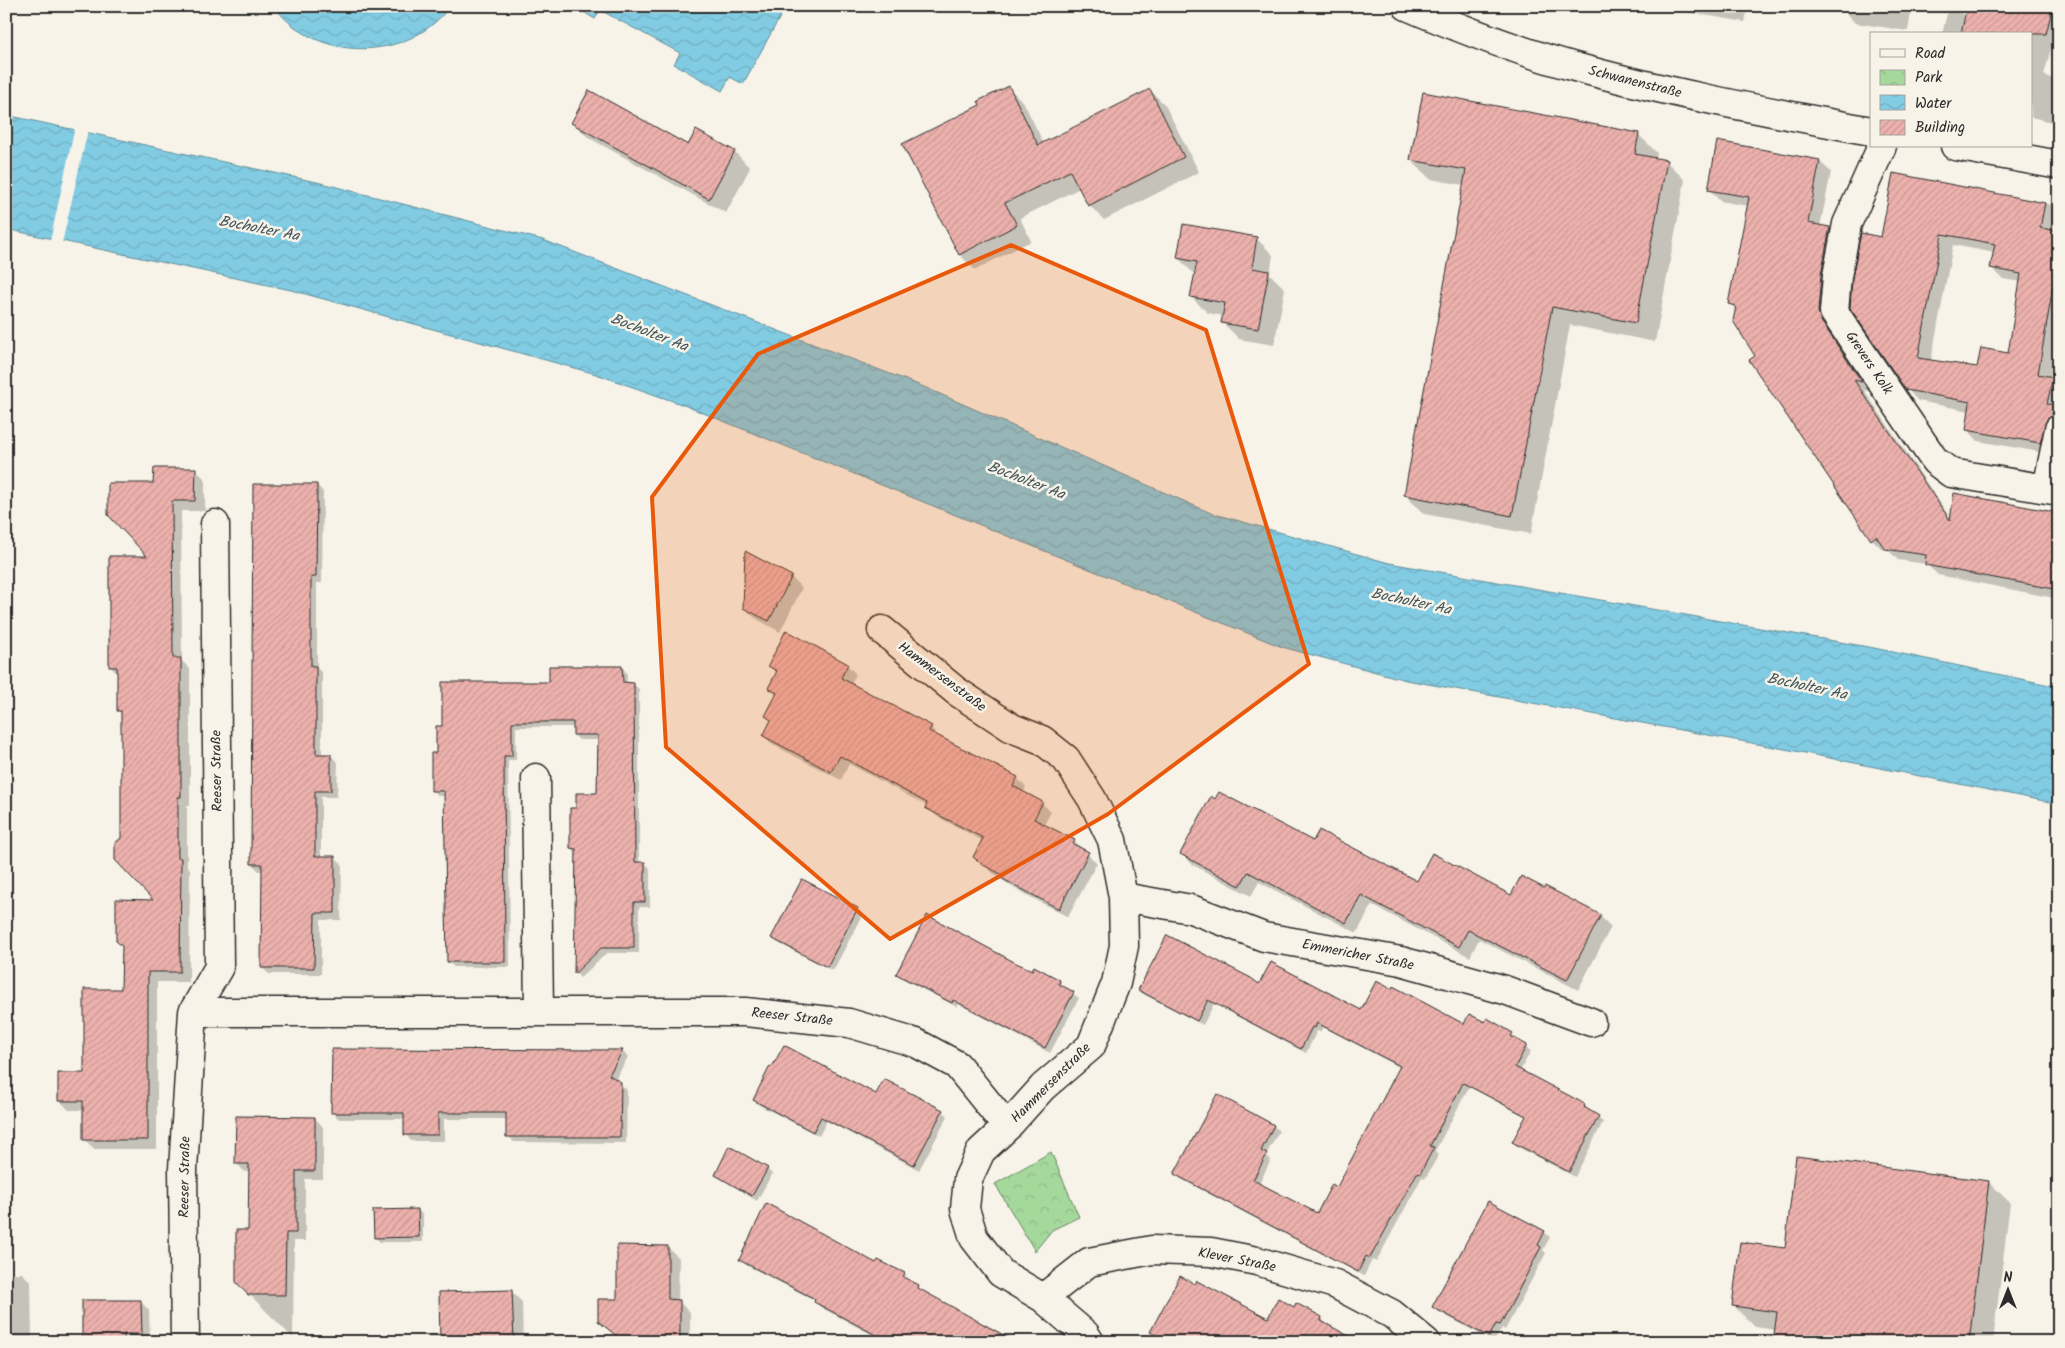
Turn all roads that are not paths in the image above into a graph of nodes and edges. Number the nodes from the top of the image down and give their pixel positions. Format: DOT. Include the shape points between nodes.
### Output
graph roads {
  1 [pos="1407,6"];
  2 [pos="1870,131"];
  3 [pos="1881,148"];
  4 [pos="1966,148"];
  5 [pos="2059,165"];
  6 [pos="2059,429"];
  7 [pos="2053,490"];
  8 [pos="214,524"];
  9 [pos="882,630"];
  10 [pos="536,778"];
  11 [pos="1123,897"];
  12 [pos="539,1011"];
  13 [pos="193,1012"];
  14 [pos="1591,1022"];
  15 [pos="1007,1127"];
  16 [pos="1044,1298"];
  17 [pos="185,1342"];
  18 [pos="1090,1342"];
  19 [pos="1426,1342"];
  1 -- 2 [label="street, Schwanenstraße" via="1456,27 1574,67 1728,104"];
  3 -- 7 [label="street, Grevers Kolk" via="1846,224 1834,312 1935,461 1951,473"];
  4 -- 5 [label="street"];
  6 -- 7 [label="street, Grevers Kolk"];
  8 -- 13 [label="street, Reeser Straße" via="219,967"];
  9 -- 11 [label="street, Hammersenstraße" via="956,691 1012,728 1042,740 1066,759 1092,799 1112,840"];
  10 -- 12 [label="street"];
  11 -- 14 [label="street, Emmericher Straße" via="1191,909 1264,937 1401,961 1506,990"];
  11 -- 15 [label="street, Hammersenstraße" via="1124,946 1116,983 1091,1046 1043,1087"];
  12 -- 13 [label="street, Reeser Straße"];
  12 -- 15 [label="street, Reeser Straße" via="745,1012 849,1023 916,1044 957,1065"];
  13 -- 17 [label="street, Reeser Straße" via="184,1169"];
  15 -- 16 [label="street, Hammersenstraße" via="981,1151 968,1179 965,1210 974,1238 1001,1273"];
  16 -- 18 [label="street, Hammersenstraße"];
  16 -- 19 [label="street, Klever Straße" via="1089,1262 1152,1250 1211,1252 1257,1261 1335,1284 1392,1314"];
}
